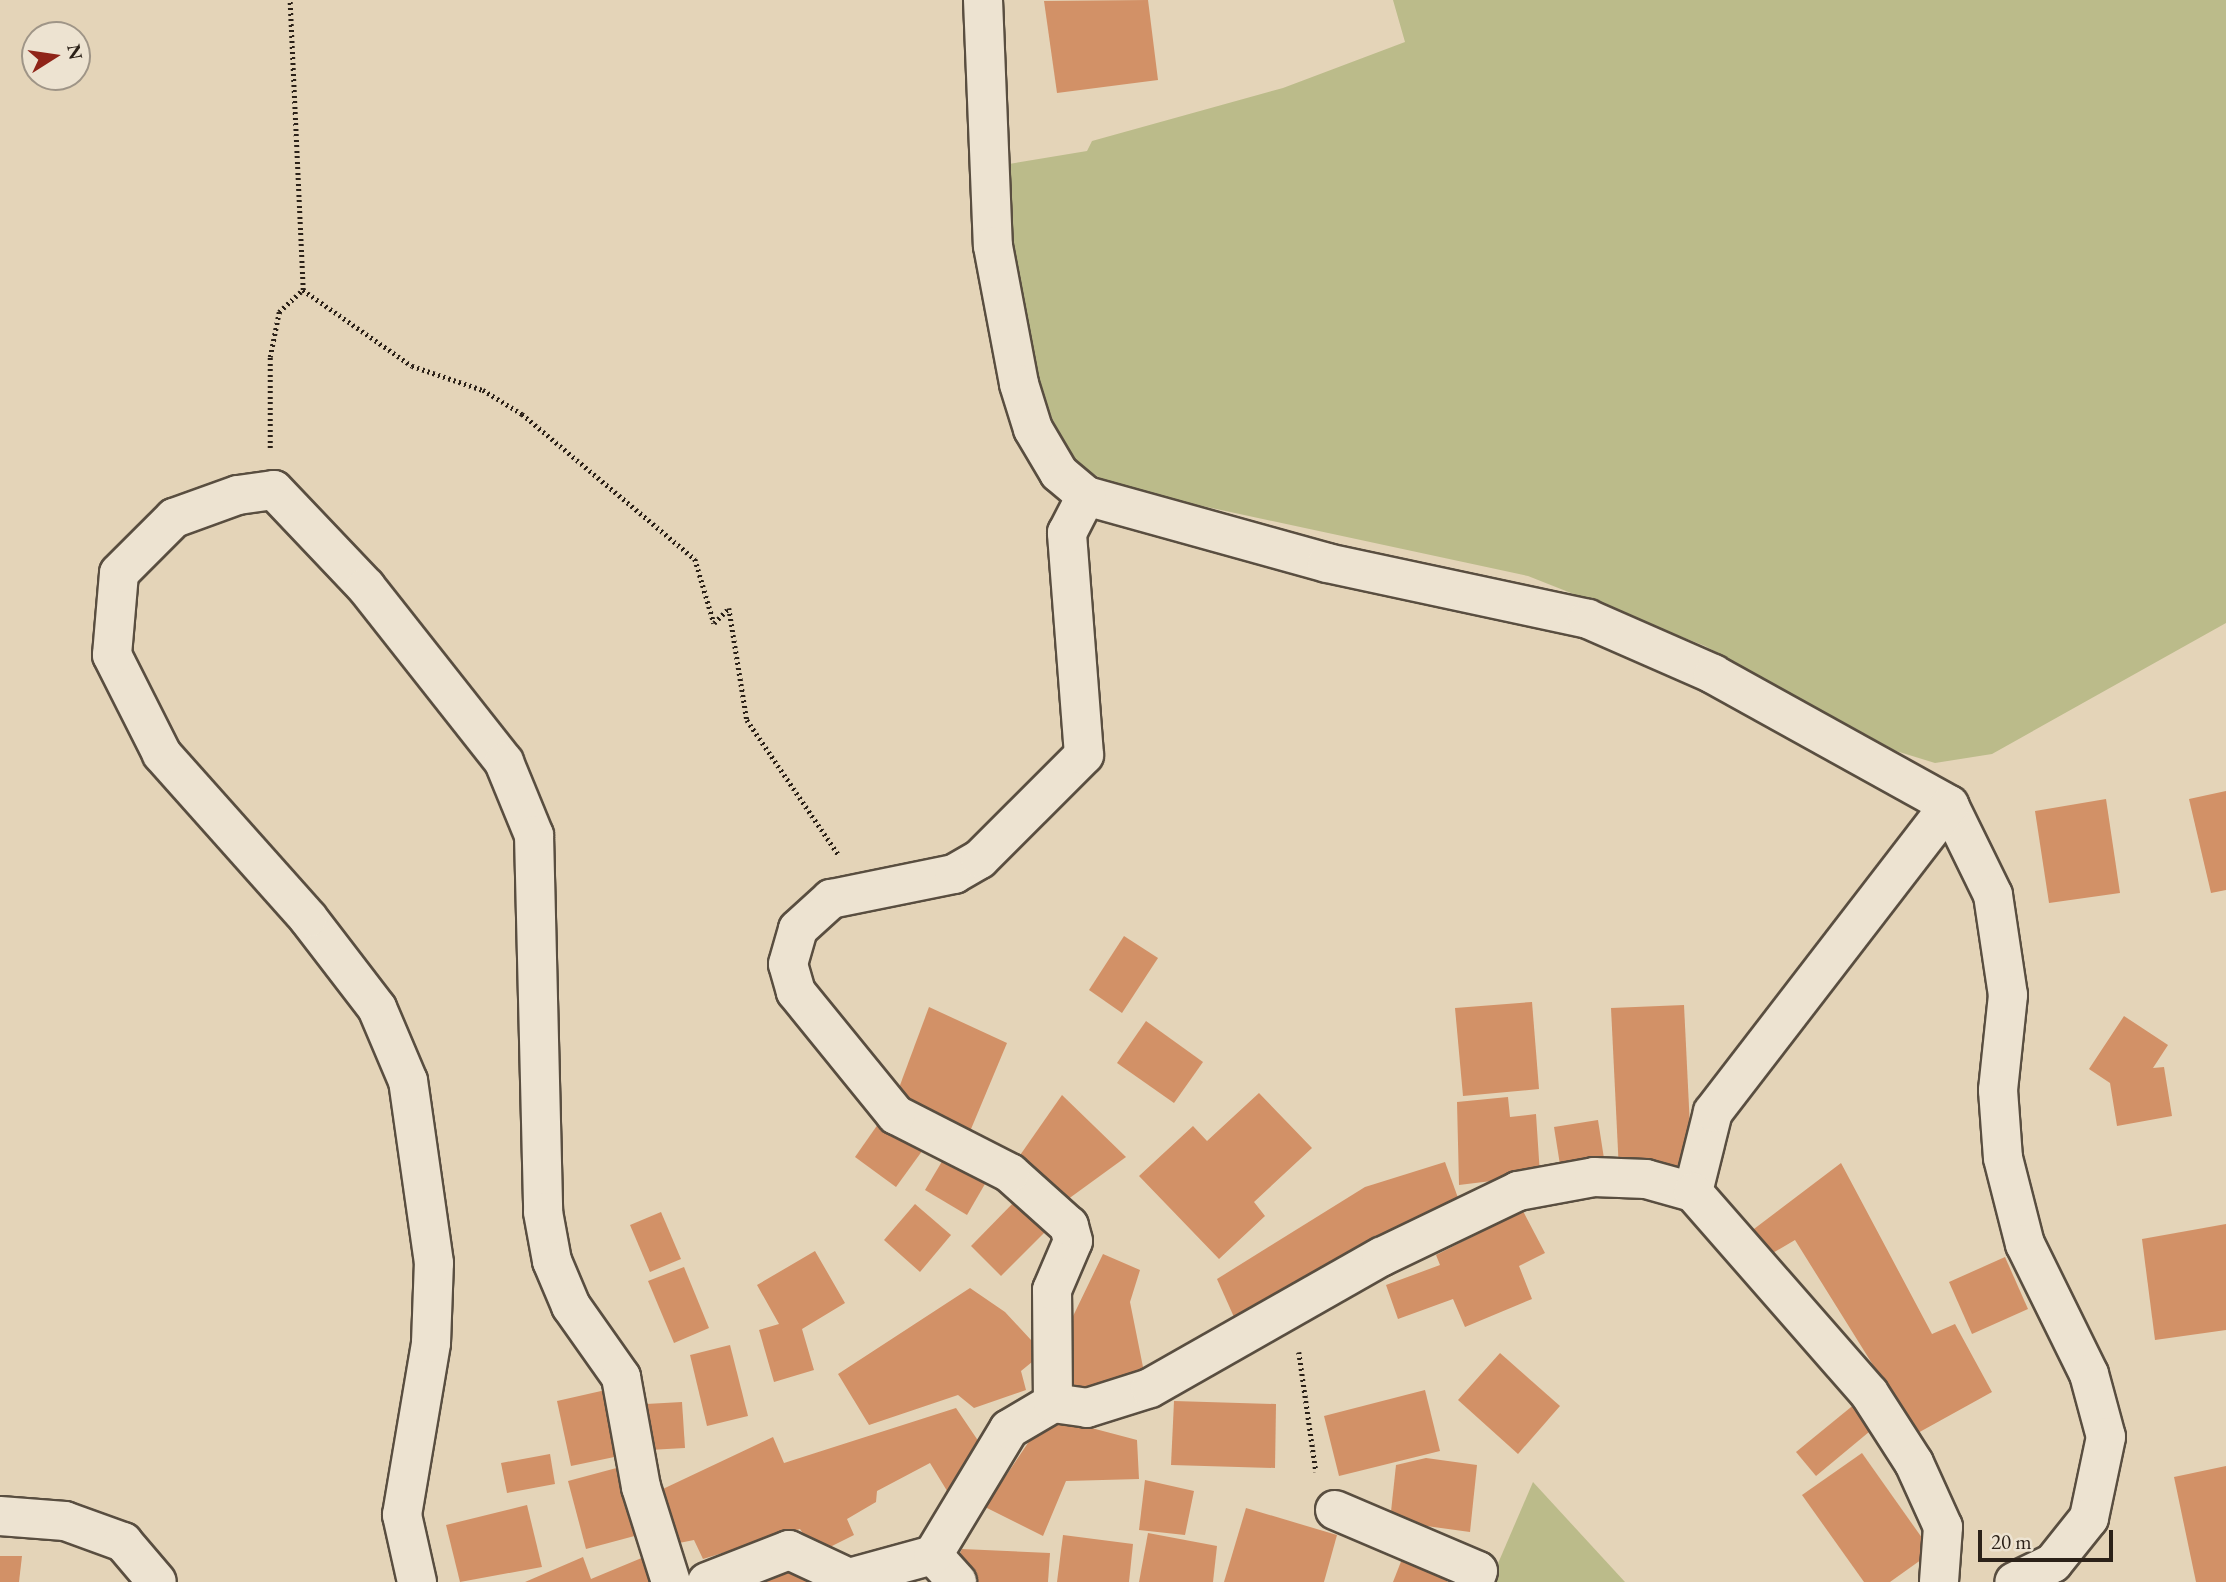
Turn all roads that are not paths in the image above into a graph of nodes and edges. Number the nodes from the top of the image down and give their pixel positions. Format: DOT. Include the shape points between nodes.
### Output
graph roads {
  1 [pos="983,0"];
  2 [pos="1086,496"];
  3 [pos="1949,805"];
  4 [pos="1693,1192"];
  5 [pos="1053,1403"];
  6 [pos="1335,1510"];
  7 [pos="0,1516"];
  8 [pos="945,1568"];
  9 [pos="157,1582"];
  10 [pos="417,1582"];
  11 [pos="671,1582"];
  12 [pos="708,1582"];
  13 [pos="1474,1582"];
  14 [pos="1940,1582"];
  15 [pos="2014,1582"];
  1 -- 2 [label="street" via="993,246 1019,384 1033,429 1059,473"];
  2 -- 3 [label="street" via="1327,563 1588,619 1713,674"];
  2 -- 5 [label="street" via="1067,533 1084,755 980,859 922,884 831,899 799,929 788,964 796,992 896,1115 1010,1174 1069,1226 1073,1241 1052,1290"];
  3 -- 4 [label="street" via="1713,1112"];
  3 -- 15 [label="street" via="1993,895 2008,995 1998,1090 2003,1158 2025,1244 2089,1374 2106,1437 2089,1518 2053,1563"];
  4 -- 5 [label="street" via="1646,1179 1594,1177 1518,1191 1381,1258 1150,1388 1087,1408"];
  4 -- 14 [label="street" via="1869,1393 1914,1463 1943,1527"];
  5 -- 8 [label="street" via="1009,1429"];
  6 -- 13 [label="street" via="1478,1571"];
  7 -- 9 [label="street" via="65,1521 123,1542"];
  8 -- 12 [label="street" via="849,1578 789,1550"];
  10 -- 11 [label="street" via="402,1515 431,1343 434,1263 408,1081 377,1007 308,918 162,754 112,655 120,573 174,518 274,490 366,587 469,715 504,762 534,835 543,1212 552,1261 571,1306 621,1377 641,1487"];
}
